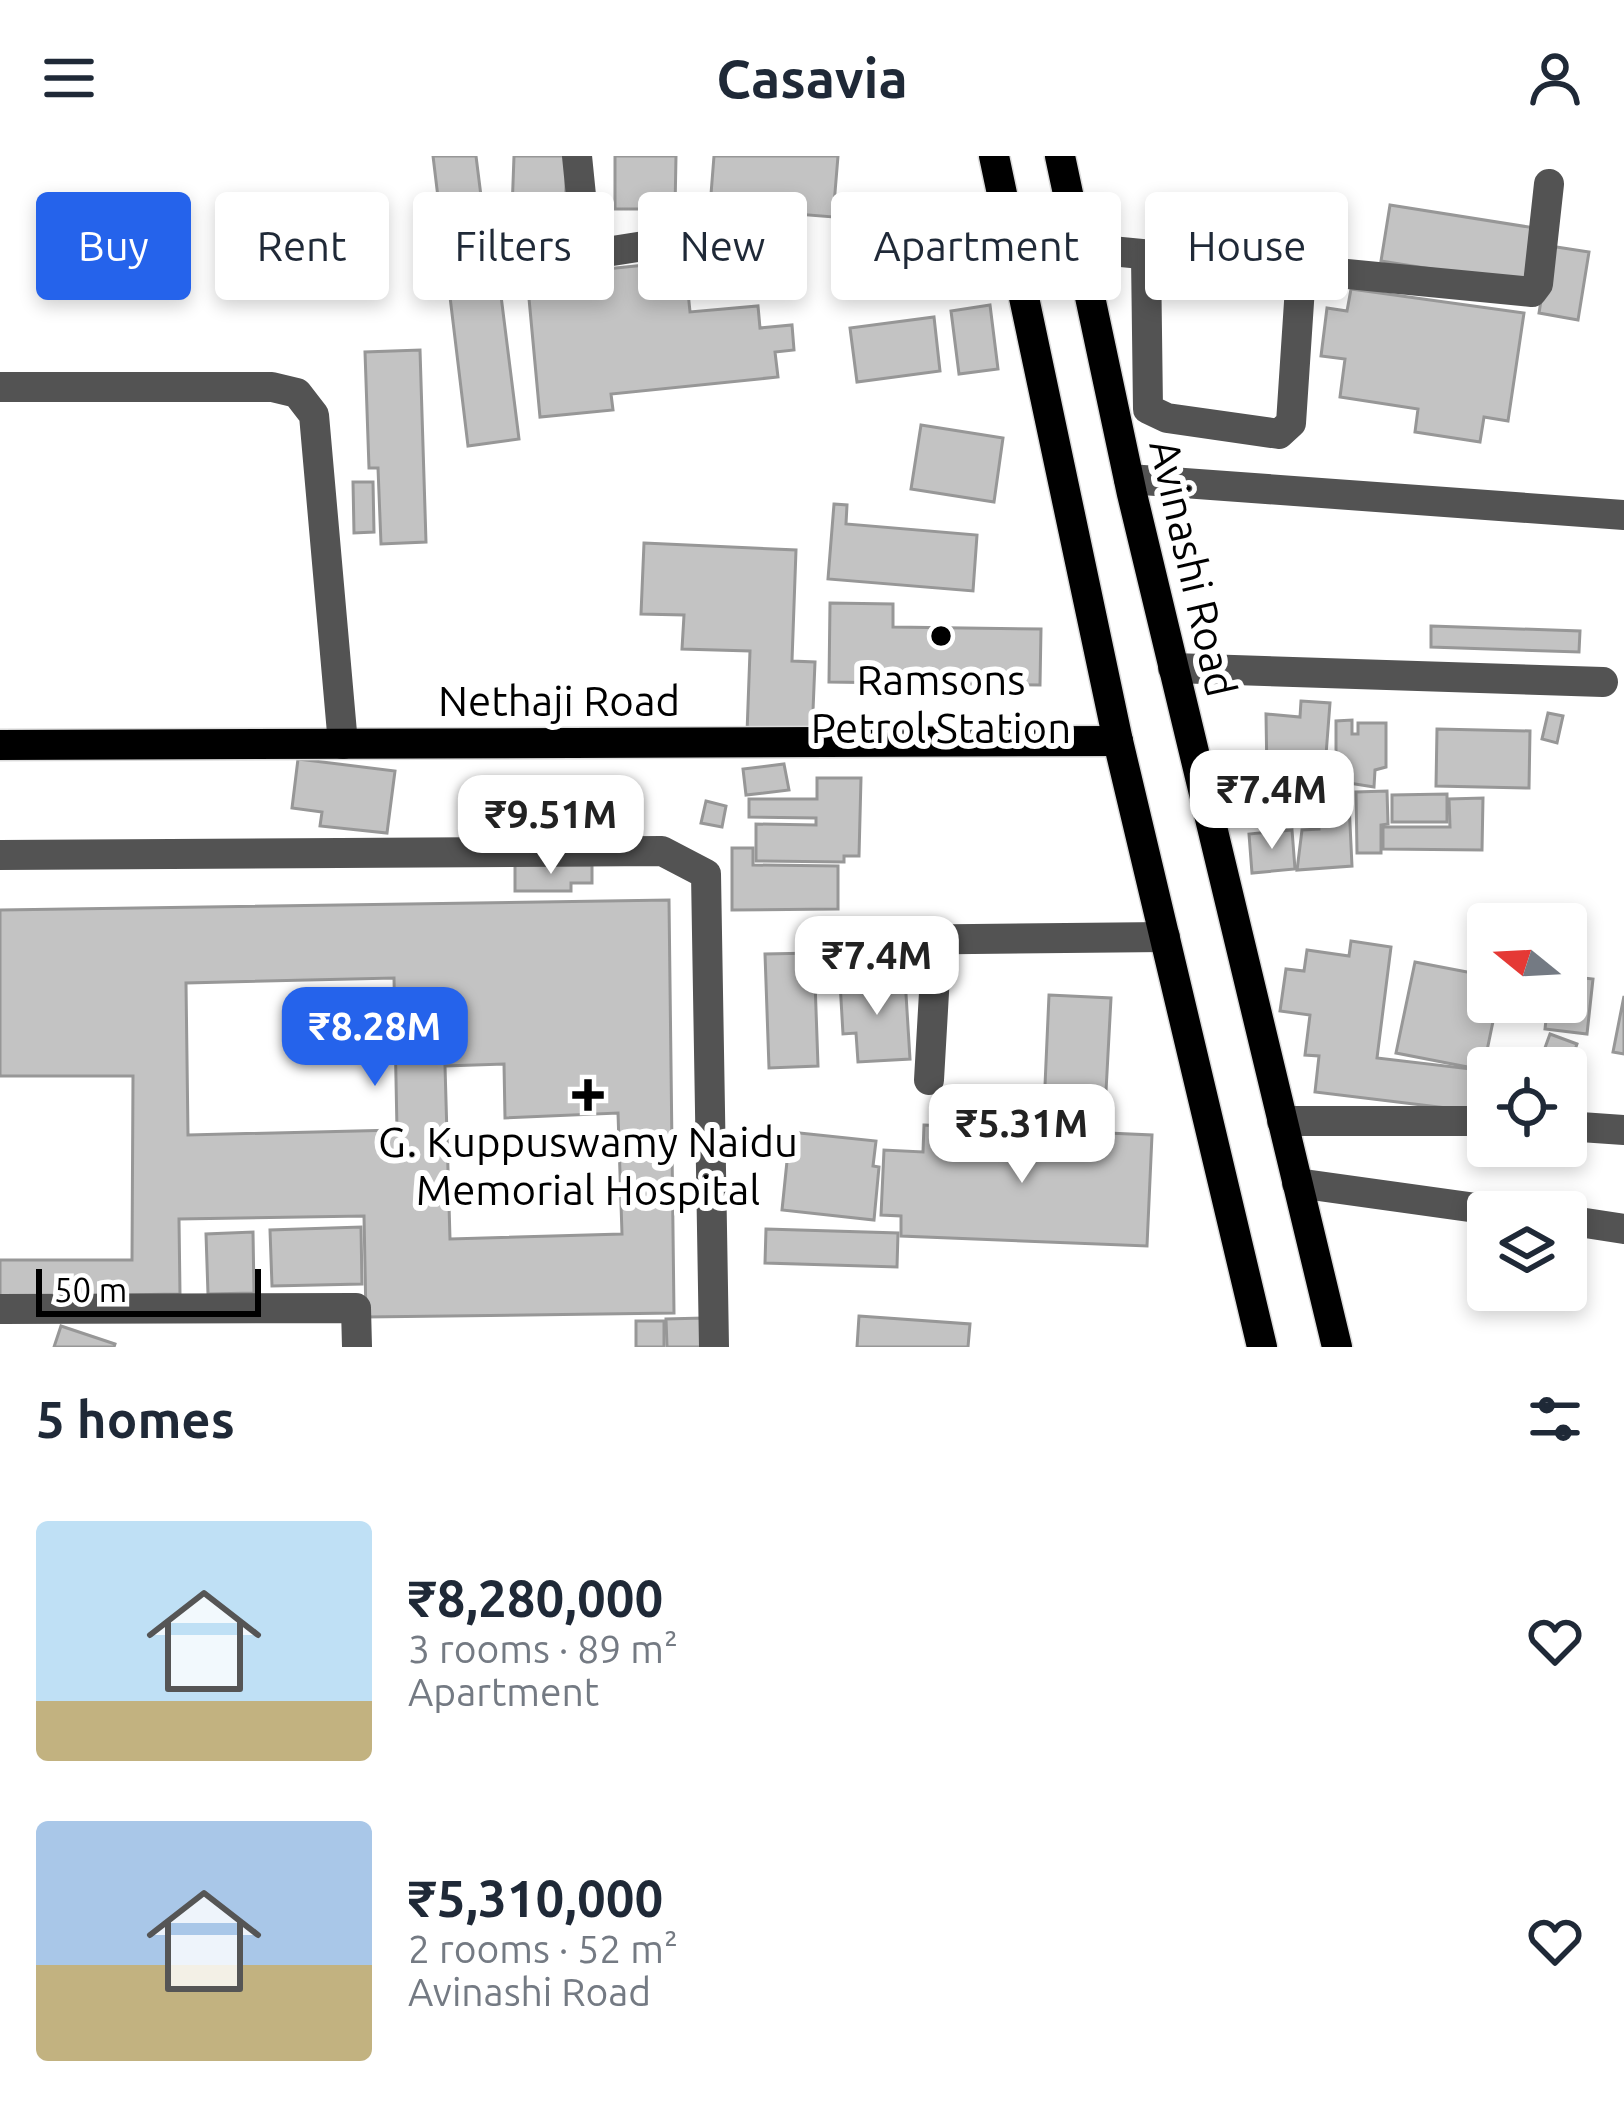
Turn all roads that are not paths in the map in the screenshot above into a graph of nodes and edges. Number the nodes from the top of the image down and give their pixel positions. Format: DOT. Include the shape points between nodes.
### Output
graph roads {
  1 [pos="578,156"];
  2 [pos="994,156"];
  3 [pos="1060,156"];
  4 [pos="1549,184"];
  5 [pos="1068,192"];
  6 [pos="638,247"];
  7 [pos="1348,276"];
  8 [pos="1091,300"];
  9 [pos="1147,300"];
  10 [pos="1298,300"];
  11 [pos="0,387"];
  12 [pos="1129,479"];
  13 [pos="1624,515"];
  14 [pos="1173,668"];
  15 [pos="1603,682"];
  16 [pos="1118,741"];
  17 [pos="343,744"];
  18 [pos="0,745"];
  19 [pos="0,855"];
  20 [pos="1165,937"];
  21 [pos="883,940"];
  22 [pos="937,940"];
  23 [pos="929,1080"];
  24 [pos="1282,1121"];
  25 [pos="1467,1121"];
  26 [pos="1587,1127"];
  27 [pos="1624,1130"];
  28 [pos="1297,1183"];
  29 [pos="1467,1207"];
  30 [pos="1587,1223"];
  31 [pos="1624,1228"];
  32 [pos="0,1309"];
  33 [pos="357,1347"];
  34 [pos="714,1347"];
  35 [pos="1262,1347"];
  36 [pos="1336,1347"];
  1 -- 6 [label="street" via="587,255"];
  2 -- 16 [label="main road"];
  3 -- 5 [label="main road, Avinashi Road"];
  4 -- 7 [label="street" via="1532,292"];
  8 -- 12 [label="main road, Avinashi Road"];
  9 -- 10 [label="street" via="1148,409 1280,434 1291,423"];
  11 -- 17 [label="street" via="297,393 314,415"];
  12 -- 13 [label="street"];
  12 -- 14 [label="main road, Avinashi Road"];
  14 -- 15 [label="street"];
  14 -- 24 [label="main road, Avinashi Road"];
  16 -- 17 [label="main road, Nethaji Road"];
  16 -- 20 [label="main road"];
  17 -- 18 [label="main road, Nethaji Road"];
  19 -- 34 [label="street" via="662,851 706,874"];
  20 -- 22 [label="street"];
  20 -- 35 [label="main road"];
  21 -- 22 [label="street"];
  22 -- 23 [label="street"];
  24 -- 25 [label="street"];
  24 -- 28 [label="main road, Avinashi Road"];
  26 -- 27 [label="street"];
  28 -- 29 [label="street"];
  28 -- 36 [label="main road, Avinashi Road"];
  30 -- 31 [label="street"];
  32 -- 33 [label="street" via="356,1308"];
}
